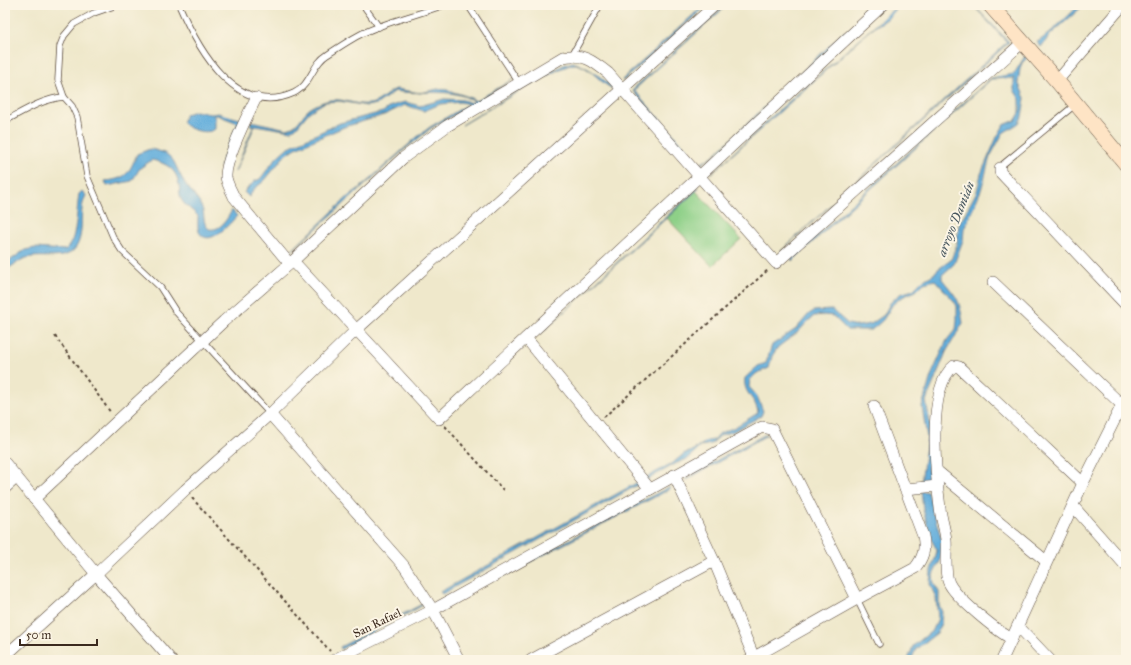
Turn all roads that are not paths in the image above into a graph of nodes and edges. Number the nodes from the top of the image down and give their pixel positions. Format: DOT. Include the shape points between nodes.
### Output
graph roads {
  1 [pos="117,5"];
  2 [pos="179,5"];
  3 [pos="363,5"];
  4 [pos="444,5"];
  5 [pos="468,5"];
  6 [pos="600,5"];
  7 [pos="715,5"];
  8 [pos="883,5"];
  9 [pos="990,5"];
  10 [pos="1123,5"];
  11 [pos="428,8"];
  12 [pos="379,27"];
  13 [pos="1029,48"];
  14 [pos="572,55"];
  15 [pos="1057,81"];
  16 [pos="519,83"];
  17 [pos="623,89"];
  18 [pos="64,97"];
  19 [pos="256,98"];
  20 [pos="1076,103"];
  21 [pos="5,121"];
  22 [pos="1126,164"];
  23 [pos="1000,168"];
  24 [pos="699,176"];
  25 [pos="291,262"];
  26 [pos="993,282"];
  27 [pos="1126,305"];
  28 [pos="356,330"];
  29 [pos="526,338"];
  30 [pos="203,341"];
  31 [pos="1124,401"];
  32 [pos="874,406"];
  33 [pos="270,414"];
  34 [pos="5,463"];
  35 [pos="937,471"];
  36 [pos="674,475"];
  37 [pos="16,478"];
  38 [pos="1083,483"];
  39 [pos="938,486"];
  40 [pos="5,488"];
  41 [pos="650,489"];
  42 [pos="905,489"];
  43 [pos="34,499"];
  44 [pos="1073,506"];
  45 [pos="714,561"];
  46 [pos="1046,561"];
  47 [pos="1126,566"];
  48 [pos="96,574"];
  49 [pos="856,599"];
  50 [pos="433,610"];
  51 [pos="1018,626"];
  52 [pos="1012,639"];
  53 [pos="879,644"];
  54 [pos="8,657"];
  55 [pos="338,659"];
  56 [pos="753,659"];
  57 [pos="171,660"];
  58 [pos="459,660"];
  59 [pos="531,660"];
  60 [pos="1002,660"];
  61 [pos="1050,660"];
  1 -- 18 [label="lane" via="74,24 64,36 60,46 58,80"];
  2 -- 19 [label="lane" via="218,73 232,85"];
  3 -- 12 [label="lane"];
  4 -- 11 [label="lane"];
  5 -- 16 [label="lane"];
  6 -- 14 [label="lane"];
  7 -- 17 [label="street"];
  8 -- 24 [label="street"];
  9 -- 13 [label="street"];
  10 -- 15 [label="street"];
  11 -- 12 [label="lane"];
  12 -- 19 [label="lane" via="363,33 320,58 309,78 295,93 282,97"];
  13 -- 15 [label="street"];
  13 -- 24 [label="street" via="776,263"];
  14 -- 16 [label="street" via="563,57"];
  14 -- 17 [label="street" via="593,60"];
  15 -- 20 [label="street"];
  16 -- 25 [label="street" via="447,126 403,158"];
  17 -- 24 [label="street"];
  17 -- 28 [label="street"];
  18 -- 21 [label="lane" via="39,103"];
  18 -- 30 [label="lane" via="72,106 77,118 87,176 113,237 122,251 160,287 176,312"];
  19 -- 25 [label="street" via="229,161 226,175 228,185 234,197"];
  20 -- 22 [label="street"];
  20 -- 23 [label="lane"];
  23 -- 27 [label="street" via="1000,172"];
  24 -- 29 [label="street"];
  25 -- 28 [label="street"];
  25 -- 30 [label="street"];
  26 -- 31 [label="street"];
  28 -- 29 [label="street" via="439,419"];
  28 -- 33 [label="street"];
  29 -- 41 [label="street"];
  30 -- 33 [label="lane"];
  30 -- 43 [label="street"];
  31 -- 38 [label="street"];
  32 -- 42 [label="street"];
  33 -- 48 [label="street"];
  33 -- 50 [label="street" via="404,566"];
  34 -- 37 [label="street"];
  35 -- 38 [label="street" via="934,420 936,400 949,370 954,366 959,367"];
  35 -- 39 [label="street"];
  35 -- 46 [label="street"];
  36 -- 41 [label="street, San Rafael"];
  36 -- 45 [label="street"];
  36 -- 49 [label="street, San Rafael" via="762,427 772,429"];
  37 -- 40 [label="street"];
  37 -- 43 [label="street"];
  38 -- 44 [label="street"];
  39 -- 42 [label="street"];
  39 -- 52 [label="street" via="946,539 947,580 992,627"];
  41 -- 50 [label="street, San Rafael"];
  42 -- 49 [label="street" via="925,544 920,562 915,568"];
  43 -- 48 [label="street"];
  44 -- 46 [label="street"];
  44 -- 47 [label="street"];
  45 -- 56 [label="street"];
  45 -- 59 [label="street"];
  46 -- 51 [label="street"];
  48 -- 54 [label="street"];
  48 -- 57 [label="street"];
  49 -- 53 [label="lane"];
  49 -- 56 [label="street"];
  50 -- 55 [label="street, San Rafael"];
  50 -- 58 [label="street"];
  51 -- 52 [label="street"];
  51 -- 61 [label="street"];
  52 -- 60 [label="street"];
}
